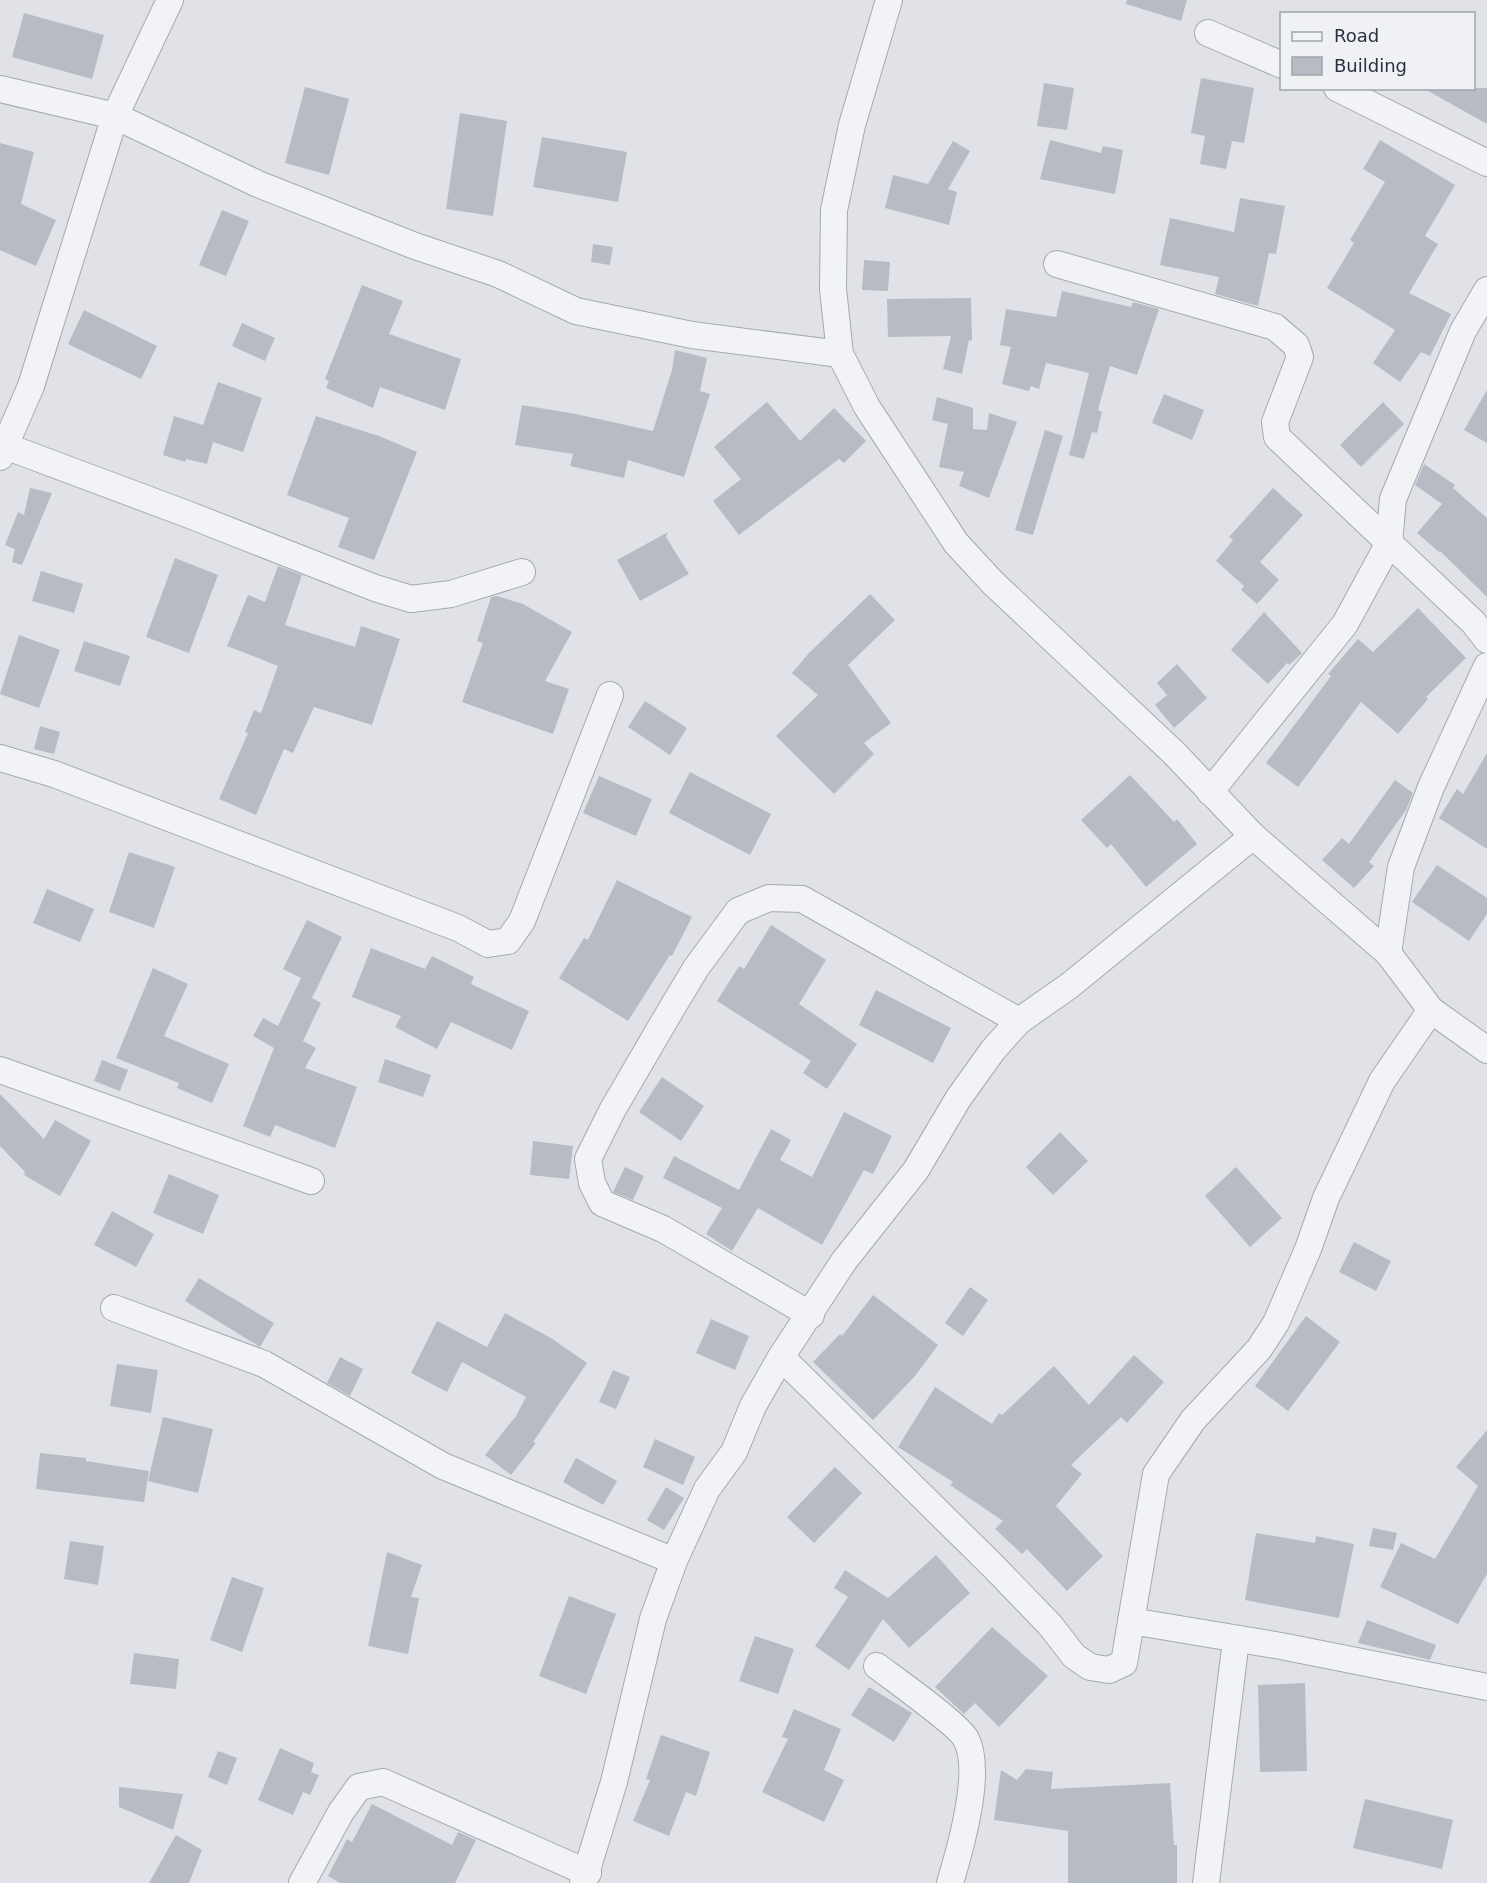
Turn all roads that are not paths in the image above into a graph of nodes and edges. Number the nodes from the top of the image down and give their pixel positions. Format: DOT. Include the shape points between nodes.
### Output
graph roads {
  1 [pos="170,0"];
  2 [pos="889,0"];
  3 [pos="1208,33"];
  4 [pos="1280,65"];
  5 [pos="0,88"];
  6 [pos="1341,90"];
  7 [pos="115,116"];
  8 [pos="1487,163"];
  9 [pos="1057,264"];
  10 [pos="1487,290"];
  11 [pos="840,354"];
  12 [pos="2,452"];
  13 [pos="1389,543"];
  14 [pos="522,572"];
  15 [pos="1487,640"];
  16 [pos="1487,666"];
  17 [pos="610,695"];
  18 [pos="0,758"];
  19 [pos="1210,792"];
  20 [pos="1252,836"];
  21 [pos="1388,953"];
  22 [pos="1431,1010"];
  23 [pos="1019,1021"];
  24 [pos="1487,1050"];
  25 [pos="0,1070"];
  26 [pos="311,1181"];
  27 [pos="114,1308"];
  28 [pos="811,1315"];
  29 [pos="781,1357"];
  30 [pos="674,1562"];
  31 [pos="1131,1621"];
  32 [pos="1236,1640"];
  33 [pos="877,1666"];
  34 [pos="1487,1687"];
  35 [pos="585,1878"];
  36 [pos="302,1883"];
  37 [pos="950,1883"];
  38 [pos="1206,1883"];
  1 -- 7 [label="street"];
  2 -- 11 [label="street" via="852,125 834,210 833,289"];
  3 -- 4 [label="street"];
  5 -- 7 [label="street"];
  6 -- 8 [label="street"];
  7 -- 11 [label="street" via="258,184 498,274 576,311 692,335"];
  7 -- 12 [label="street" via="30,386"];
  9 -- 13 [label="street" via="1275,327 1296,345 1300,357 1275,422 1277,437"];
  10 -- 13 [label="street" via="1463,331 1393,498"];
  11 -- 19 [label="street" via="867,407 956,543"];
  12 -- 14 [label="street" via="187,514 411,599 451,594"];
  13 -- 15 [label="street"];
  13 -- 19 [label="street" via="1345,624"];
  16 -- 21 [label="street" via="1431,787 1401,867"];
  17 -- 18 [label="street" via="522,921 508,941 488,944 458,928 54,774"];
  19 -- 20 [label="street"];
  20 -- 21 [label="street"];
  20 -- 23 [label="street" via="1069,986"];
  21 -- 22 [label="street"];
  22 -- 24 [label="street"];
  22 -- 31 [label="street" via="1382,1081 1326,1198 1276,1323 1259,1349 1193,1420 1156,1474"];
  23 -- 28 [label="street" via="958,1099 916,1170 844,1261"];
  23 -- 28 [label="street" via="802,899 769,898 738,911 696,968 588,1159 592,1183 602,1203 663,1229"];
  25 -- 26 [label="street"];
  27 -- 30 [label="street" via="264,1364 443,1466"];
  28 -- 29 [label="street"];
  29 -- 30 [label="street" via="753,1406 734,1452 707,1490"];
  29 -- 31 [label="street" via="1002,1576 1074,1656 1090,1667 1109,1670 1124,1663"];
  30 -- 35 [label="street" via="653,1619 614,1782"];
  31 -- 32 [label="street"];
  32 -- 34 [label="street"];
  32 -- 38 [label="street"];
  33 -- 37 [label="street" via="966,1737 972,1758 965,1831"];
  35 -- 36 [label="street" via="383,1782 359,1787 340,1812"];
}
